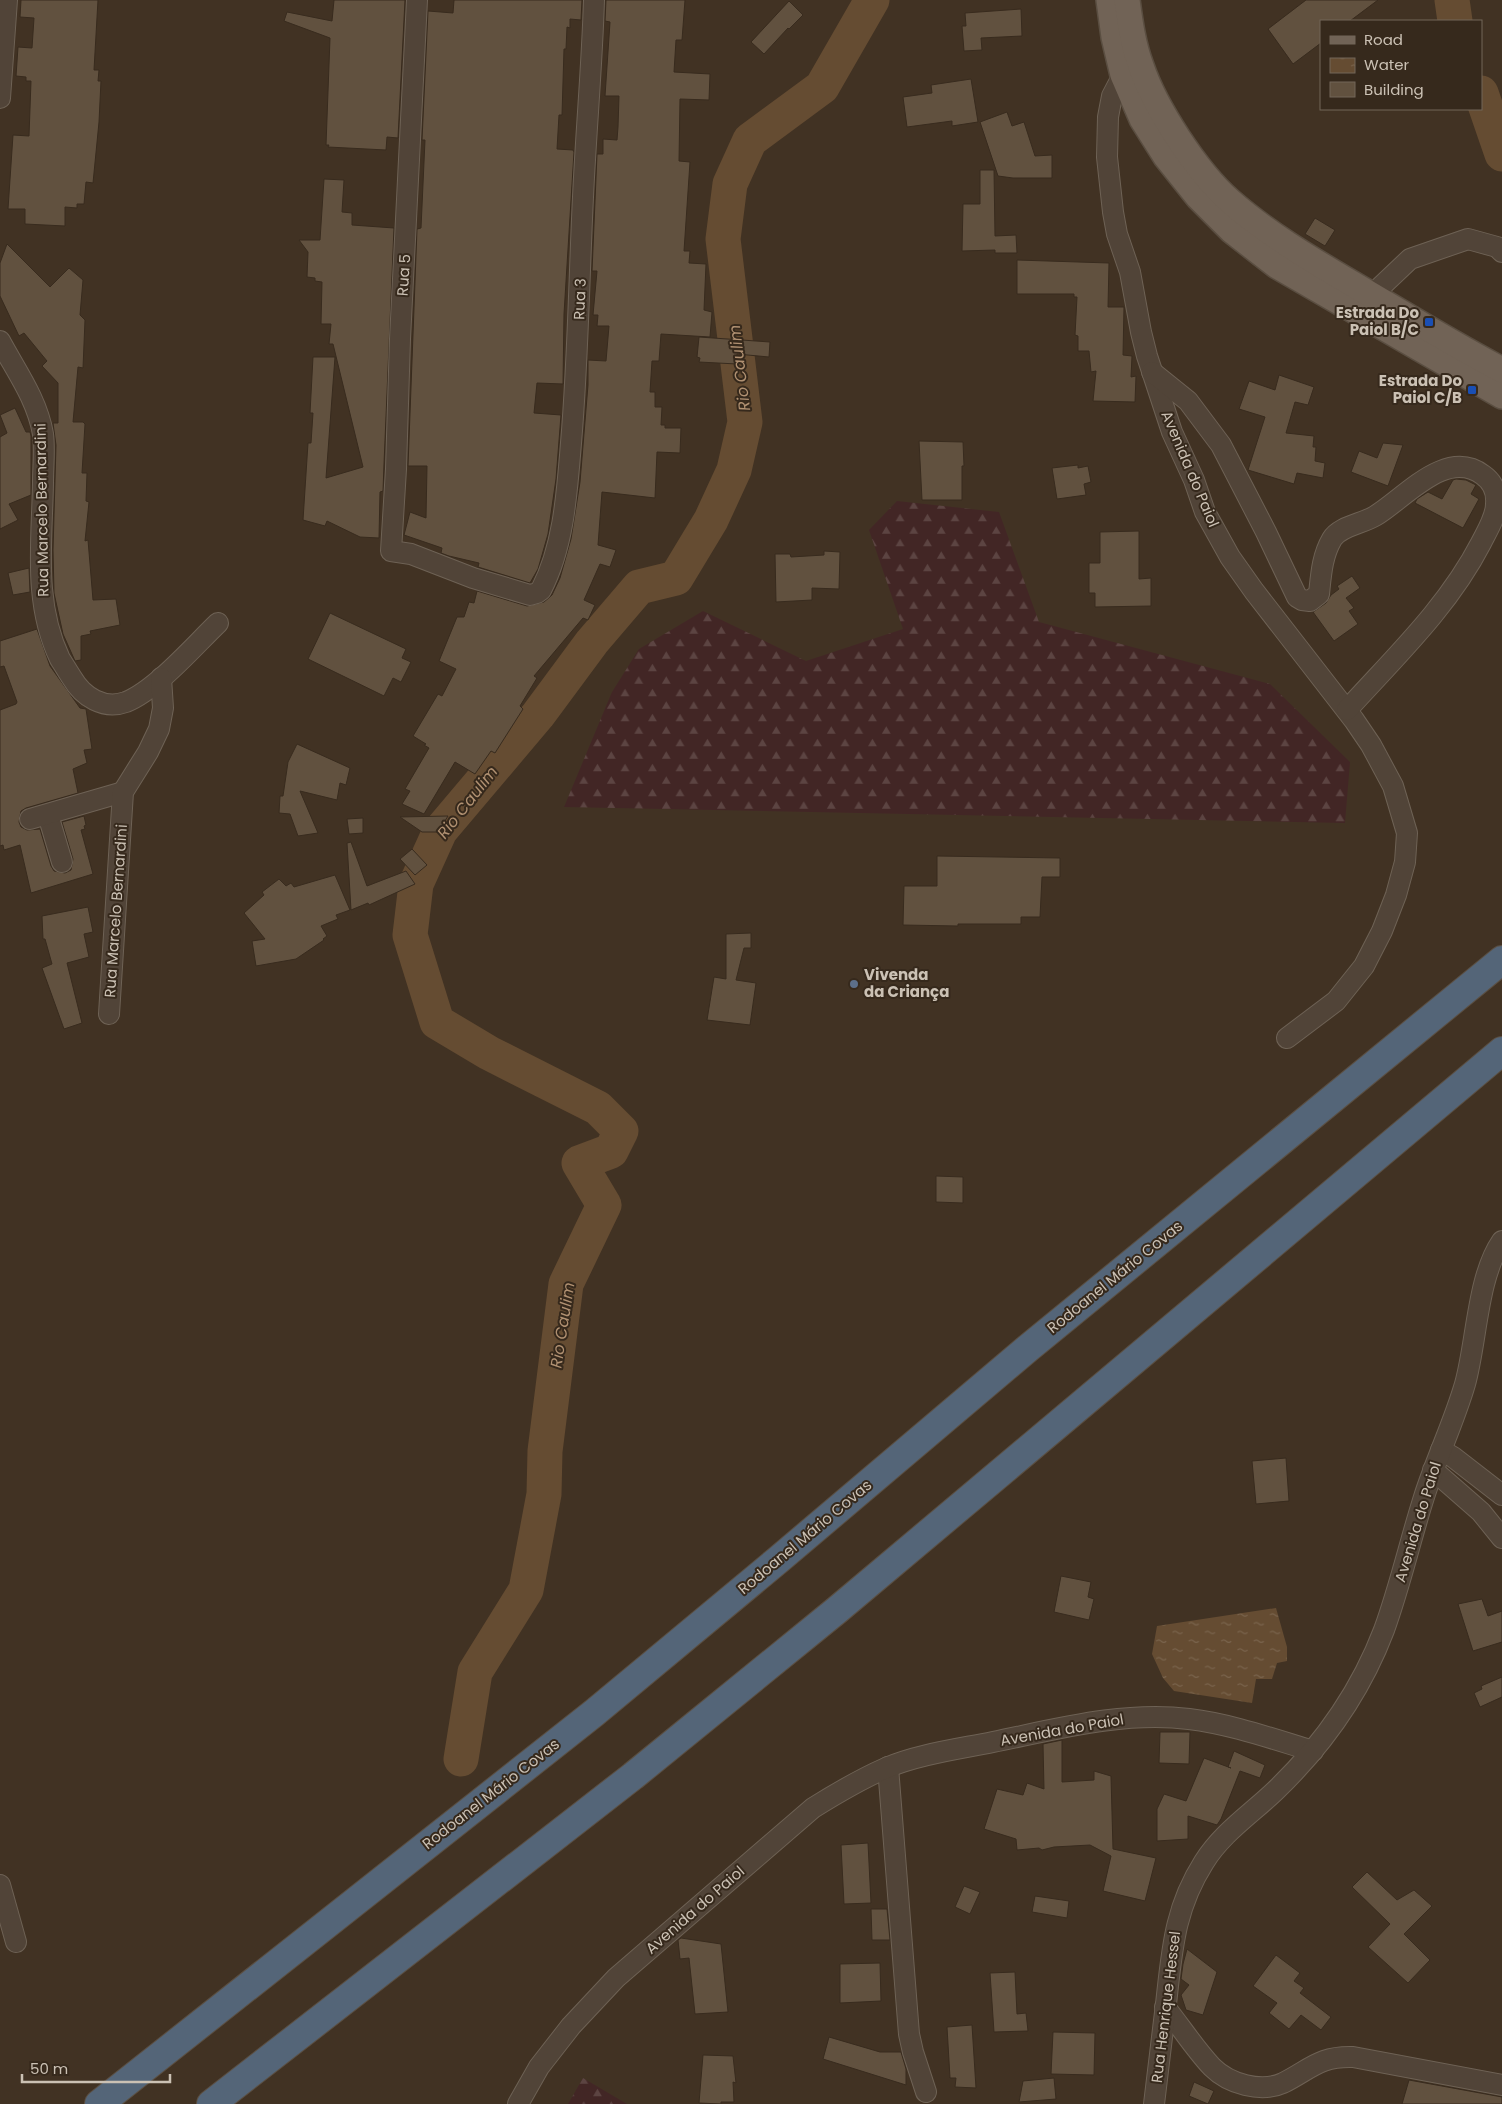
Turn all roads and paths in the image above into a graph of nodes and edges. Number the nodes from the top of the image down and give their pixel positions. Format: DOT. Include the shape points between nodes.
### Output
graph roads {
  1 [pos="7,0"];
  2 [pos="418,0"];
  3 [pos="594,0"];
  4 [pos="1109,0"];
  5 [pos="1127,0"];
  6 [pos="1122,75"];
  7 [pos="0,98"];
  8 [pos="1500,246"];
  9 [pos="1372,295"];
  10 [pos="0,341"];
  11 [pos="1502,370"];
  12 [pos="1152,372"];
  13 [pos="1502,396"];
  14 [pos="537,593"];
  15 [pos="218,624"];
  16 [pos="161,678"];
  17 [pos="1347,710"];
  18 [pos="123,792"];
  19 [pos="62,862"];
  20 [pos="1502,960"];
  21 [pos="109,1014"];
  22 [pos="1287,1038"];
  23 [pos="1502,1051"];
  24 [pos="1502,1241"];
  25 [pos="1440,1450"];
  26 [pos="1433,1470"];
  27 [pos="1502,1495"];
  28 [pos="1502,1538"];
  29 [pos="1313,1751"];
  30 [pos="888,1767"];
  31 [pos="0,1885"];
  32 [pos="16,1942"];
  33 [pos="1165,2006"];
  34 [pos="1502,2085"];
  35 [pos="926,2092"];
  36 [pos="99,2104"];
  37 [pos="211,2104"];
  38 [pos="518,2104"];
  39 [pos="1154,2104"];
  1 -- 7 [label="street"];
  2 -- 14 [label="street, Rua 5" via="391,551 410,554 492,584"];
  3 -- 14 [label="street, Rua 3" via="578,367 567,487 554,556 543,586"];
  4 -- 6 [label="main road"];
  5 -- 9 [label="main road" via="1141,67 1166,118 1195,162 1229,200 1270,232"];
  6 -- 12 [label="street, Avenida do Paiol" via="1112,96 1108,117 1108,174 1117,234 1130,272"];
  6 -- 13 [label="main road" via="1142,119 1166,157 1198,197 1232,231 1277,266"];
  8 -- 9 [label="street" via="1468,239 1410,259"];
  9 -- 11 [label="main road"];
  10 -- 16 [label="street, Rua Marcelo Bernardini" via="30,396 43,437 41,572 49,627 60,658 81,691 105,704 127,701"];
  12 -- 17 [label="street, Avenida do Paiol" via="1172,432 1205,512 1230,557"];
  12 -- 17 [label="street" via="1188,401 1221,445 1297,597 1302,600 1310,601 1319,594 1322,564 1333,538 1348,528 1375,516 1425,479 1444,470 1462,466 1489,479 1495,490 1496,505 1489,528 1466,572 1437,612"];
  15 -- 16 [label="street"];
  16 -- 18 [label="street, Rua Marcelo Bernardini" via="163,708 159,729"];
  17 -- 22 [label="street, Avenida do Paiol" via="1393,786 1407,833 1405,862 1382,932 1364,966 1336,1000"];
  18 -- 19 [label="street" via="39,817"];
  18 -- 21 [label="street, Rua Marcelo Bernardini"];
  20 -- 36 [label="highway, Rodoanel Mário Covas" via="1027,1349 594,1713"];
  23 -- 37 [label="highway" via="837,1610 634,1776"];
  24 -- 25 [label="street, Avenida do Paiol" via="1489,1268 1464,1386"];
  25 -- 26 [label="street, Avenida do Paiol"];
  25 -- 27 [label="street"];
  26 -- 28 [label="street" via="1481,1512"];
  26 -- 29 [label="street, Avenida do Paiol" via="1384,1629 1370,1663 1334,1725"];
  29 -- 30 [label="street, Avenida do Paiol" via="1189,1719 1144,1717 1074,1726 944,1752"];
  29 -- 33 [label="street, Rua Henrique Hessel" via="1230,1831 1205,1860 1181,1907 1170,1955"];
  30 -- 35 [label="street" via="909,2034"];
  30 -- 38 [label="street, Avenida do Paiol" via="813,1808 616,1978 538,2067"];
  31 -- 32 [label="street"];
  33 -- 34 [label="street" via="1214,2068 1250,2086 1268,2088 1322,2060 1338,2057 1353,2057"];
  33 -- 39 [label="street, Rua Henrique Hessel"];
}
